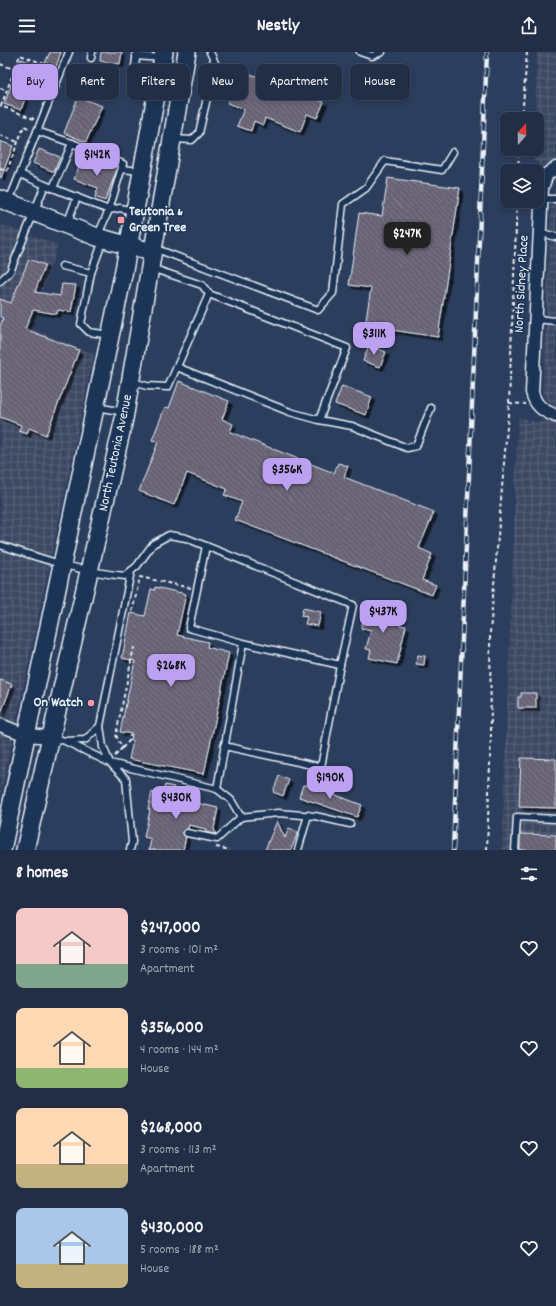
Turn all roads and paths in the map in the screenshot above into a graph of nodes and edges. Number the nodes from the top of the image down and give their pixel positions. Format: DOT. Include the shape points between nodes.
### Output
graph roads {
  1 [pos="69,52"];
  2 [pos="187,52"];
  3 [pos="210,52"];
  4 [pos="360,52"];
  5 [pos="382,52"];
  6 [pos="527,52"];
  7 [pos="137,54"];
  8 [pos="163,55"];
  9 [pos="0,64"];
  10 [pos="16,64"];
  11 [pos="45,64"];
  12 [pos="135,64"];
  13 [pos="12,68"];
  14 [pos="58,69"];
  15 [pos="61,70"];
  16 [pos="12,74"];
  17 [pos="0,88"];
  18 [pos="6,90"];
  19 [pos="523,112"];
  20 [pos="41,121"];
  21 [pos="37,131"];
  22 [pos="0,135"];
  23 [pos="172,139"];
  24 [pos="18,142"];
  25 [pos="72,143"];
  26 [pos="453,152"];
  27 [pos="0,169"];
  28 [pos="122,169"];
  29 [pos="554,169"];
  30 [pos="142,172"];
  31 [pos="20,174"];
  32 [pos="544,181"];
  33 [pos="45,185"];
  34 [pos="53,188"];
  35 [pos="77,197"];
  36 [pos="544,199"];
  37 [pos="556,199"];
  38 [pos="4,200"];
  39 [pos="517,208"];
  40 [pos="541,208"];
  41 [pos="110,210"];
  42 [pos="33,211"];
  43 [pos="135,211"];
  44 [pos="67,225"];
  45 [pos="539,232"];
  46 [pos="100,238"];
  47 [pos="556,238"];
  48 [pos="128,246"];
  49 [pos="152,256"];
  50 [pos="62,266"];
  51 [pos="91,273"];
  52 [pos="0,281"];
  53 [pos="209,294"];
  54 [pos="535,319"];
  55 [pos="556,321"];
  56 [pos="110,335"];
  57 [pos="177,368"];
  58 [pos="131,382"];
  59 [pos="535,402"];
  60 [pos="509,403"];
  61 [pos="95,407"];
  62 [pos="431,408"];
  63 [pos="126,412"];
  64 [pos="556,416"];
  65 [pos="319,420"];
  66 [pos="0,545"];
  67 [pos="206,546"];
  68 [pos="62,566"];
  69 [pos="131,571"];
  70 [pos="90,572"];
  71 [pos="192,588"];
  72 [pos="132,612"];
  73 [pos="243,643"];
  74 [pos="134,647"];
  75 [pos="340,665"];
  76 [pos="0,725"];
  77 [pos="100,726"];
  78 [pos="26,735"];
  79 [pos="130,735"];
  80 [pos="58,739"];
  81 [pos="224,746"];
  82 [pos="122,748"];
  83 [pos="111,761"];
  84 [pos="217,789"];
  85 [pos="308,815"];
  86 [pos="241,817"];
  87 [pos="556,819"];
  88 [pos="350,824"];
  89 [pos="187,833"];
  90 [pos="2,850"];
  91 [pos="25,850"];
  92 [pos="130,850"];
  93 [pos="298,850"];
  94 [pos="487,850"];
  95 [pos="515,850"];
  1 -- 15 [label="lane"];
  2 -- 23 [label="main road, North Teutonia Avenue"];
  3 -- 23 [label="lane" via="215,63 200,133 192,140"];
  4 -- 5 [label="lane" via="372,56"];
  6 -- 19 [label="path"];
  7 -- 8 [label="lane"];
  7 -- 12 [label="lane"];
  8 -- 30 [label="main road"];
  9 -- 13 [label="path"];
  10 -- 11 [label="path" via="20,55"];
  14 -- 15 [label="path"];
  15 -- 20 [label="lane"];
  16 -- 18 [label="path"];
  17 -- 18 [label="path"];
  18 -- 20 [label="path" via="1,106"];
  20 -- 21 [label="lane"];
  21 -- 24 [label="path" via="24,126"];
  21 -- 25 [label="lane"];
  21 -- 31 [label="lane"];
  22 -- 24 [label="path"];
  23 -- 49 [label="main road, North Teutonia Avenue"];
  24 -- 27 [label="path" via="7,171"];
  25 -- 28 [label="lane" via="123,164"];
  25 -- 34 [label="lane"];
  26 -- 49 [label="lane" via="442,170 385,161 366,188 343,204 333,293 318,310"];
  28 -- 30 [label="lane"];
  28 -- 41 [label="lane"];
  29 -- 32 [label="street, North Sidney Place"];
  30 -- 43 [label="main road"];
  31 -- 33 [label="lane"];
  31 -- 38 [label="lane"];
  33 -- 34 [label="lane"];
  33 -- 42 [label="lane"];
  34 -- 35 [label="lane"];
  35 -- 41 [label="lane"];
  35 -- 44 [label="lane"];
  36 -- 37 [label="lane"];
  38 -- 42 [label="main road"];
  39 -- 60 [label="path"];
  40 -- 45 [label="street, North Sidney Place"];
  41 -- 43 [label="lane" via="120,208"];
  41 -- 46 [label="lane"];
  42 -- 44 [label="main road"];
  42 -- 52 [label="lane" via="10,272"];
  43 -- 48 [label="main road"];
  44 -- 46 [label="main road"];
  45 -- 47 [label="lane"];
  45 -- 54 [label="street, North Sidney Place"];
  46 -- 48 [label="main road"];
  46 -- 51 [label="lane"];
  48 -- 49 [label="main road"];
  48 -- 56 [label="main road"];
  49 -- 53 [label="lane" via="202,286"];
  49 -- 58 [label="main road, North Teutonia Avenue"];
  50 -- 51 [label="lane"];
  51 -- 56 [label="lane" via="81,324 89,332"];
  53 -- 57 [label="lane"];
  53 -- 65 [label="lane" via="347,348"];
  54 -- 55 [label="lane"];
  54 -- 59 [label="street, North Sidney Place" via="532,392"];
  56 -- 61 [label="main road"];
  57 -- 58 [label="lane" via="168,387"];
  57 -- 65 [label="lane" via="290,412"];
  58 -- 63 [label="main road, North Teutonia Avenue"];
  59 -- 60 [label="path"];
  59 -- 64 [label="street" via="543,410"];
  60 -- 94 [label="path" via="490,633 492,734"];
  61 -- 63 [label="lane"];
  61 -- 68 [label="main road"];
  62 -- 65 [label="lane" via="416,446 407,448 352,426"];
  63 -- 70 [label="main road, North Teutonia Avenue"];
  66 -- 68 [label="lane"];
  67 -- 69 [label="lane" via="169,535 153,544"];
  67 -- 73 [label="lane" via="189,628"];
  67 -- 75 [label="lane" via="354,605"];
  68 -- 70 [label="lane"];
  68 -- 78 [label="main road"];
  69 -- 70 [label="lane" via="125,576"];
  69 -- 77 [label="lane"];
  70 -- 80 [label="main road, North Teutonia Avenue"];
  71 -- 72 [label="path" via="140,577"];
  73 -- 75 [label="lane"];
  73 -- 81 [label="lane"];
  74 -- 82 [label="path" via="116,735"];
  75 -- 81 [label="lane" via="321,767"];
  76 -- 78 [label="street"];
  77 -- 80 [label="lane" via="85,740"];
  77 -- 83 [label="lane" via="103,747"];
  78 -- 80 [label="street"];
  78 -- 90 [label="main road"];
  79 -- 82 [label="path" via="129,741"];
  80 -- 83 [label="lane"];
  80 -- 91 [label="main road, North Teutonia Avenue"];
  81 -- 84 [label="lane"];
  82 -- 83 [label="path"];
  83 -- 84 [label="lane"];
  83 -- 92 [label="lane" via="126,779 132,842"];
  84 -- 86 [label="lane" via="231,800"];
  85 -- 86 [label="lane" via="278,813"];
  85 -- 88 [label="lane"];
  85 -- 93 [label="lane"];
  86 -- 89 [label="lane" via="217,839"];
  87 -- 95 [label="lane" via="517,817"];
}
